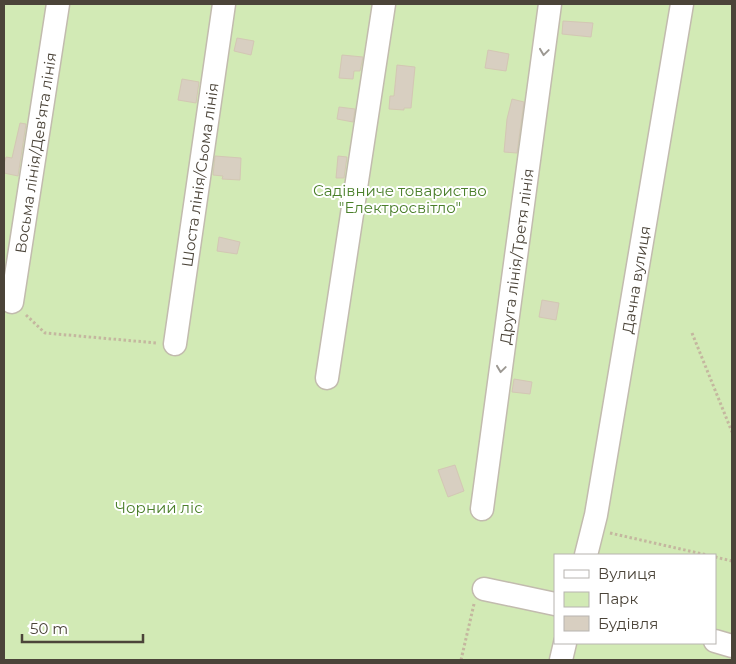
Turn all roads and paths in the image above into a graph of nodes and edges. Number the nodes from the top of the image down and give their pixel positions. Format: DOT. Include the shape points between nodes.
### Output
graph roads {
  1 [pos="58,4"];
  2 [pos="224,4"];
  3 [pos="384,4"];
  4 [pos="550,4"];
  5 [pos="682,4"];
  6 [pos="12,302"];
  7 [pos="692,332"];
  8 [pos="175,344"];
  9 [pos="327,378"];
  10 [pos="732,432"];
  11 [pos="482,510"];
  12 [pos="592,529"];
  13 [pos="586,554"];
  14 [pos="703,554"];
  15 [pos="716,557"];
  16 [pos="732,561"];
  17 [pos="484,589"];
  18 [pos="554,604"];
  19 [pos="716,642"];
  20 [pos="565,644"];
  21 [pos="732,646"];
  22 [pos="461,660"];
  23 [pos="561,660"];
  1 -- 6 [label="street, Восьма лінія/Дев'ята лінія"];
  2 -- 8 [label="street, Шоста лінія/Сьома лінія"];
  3 -- 9 [label="street"];
  4 -- 11 [label="street, Друга лінія/Третя лінія, one-way"];
  5 -- 12 [label="street, Дачна вулиця"];
  6 -- 8 [label="path" via="45,333"];
  7 -- 10 [label="path"];
  12 -- 13 [label="street, Дачна вулиця"];
  12 -- 14 [label="path"];
  15 -- 16 [label="path"];
  17 -- 18 [label="street"];
  17 -- 22 [label="path" via="476,592"];
  19 -- 21 [label="street"];
  20 -- 23 [label="street"];
}
